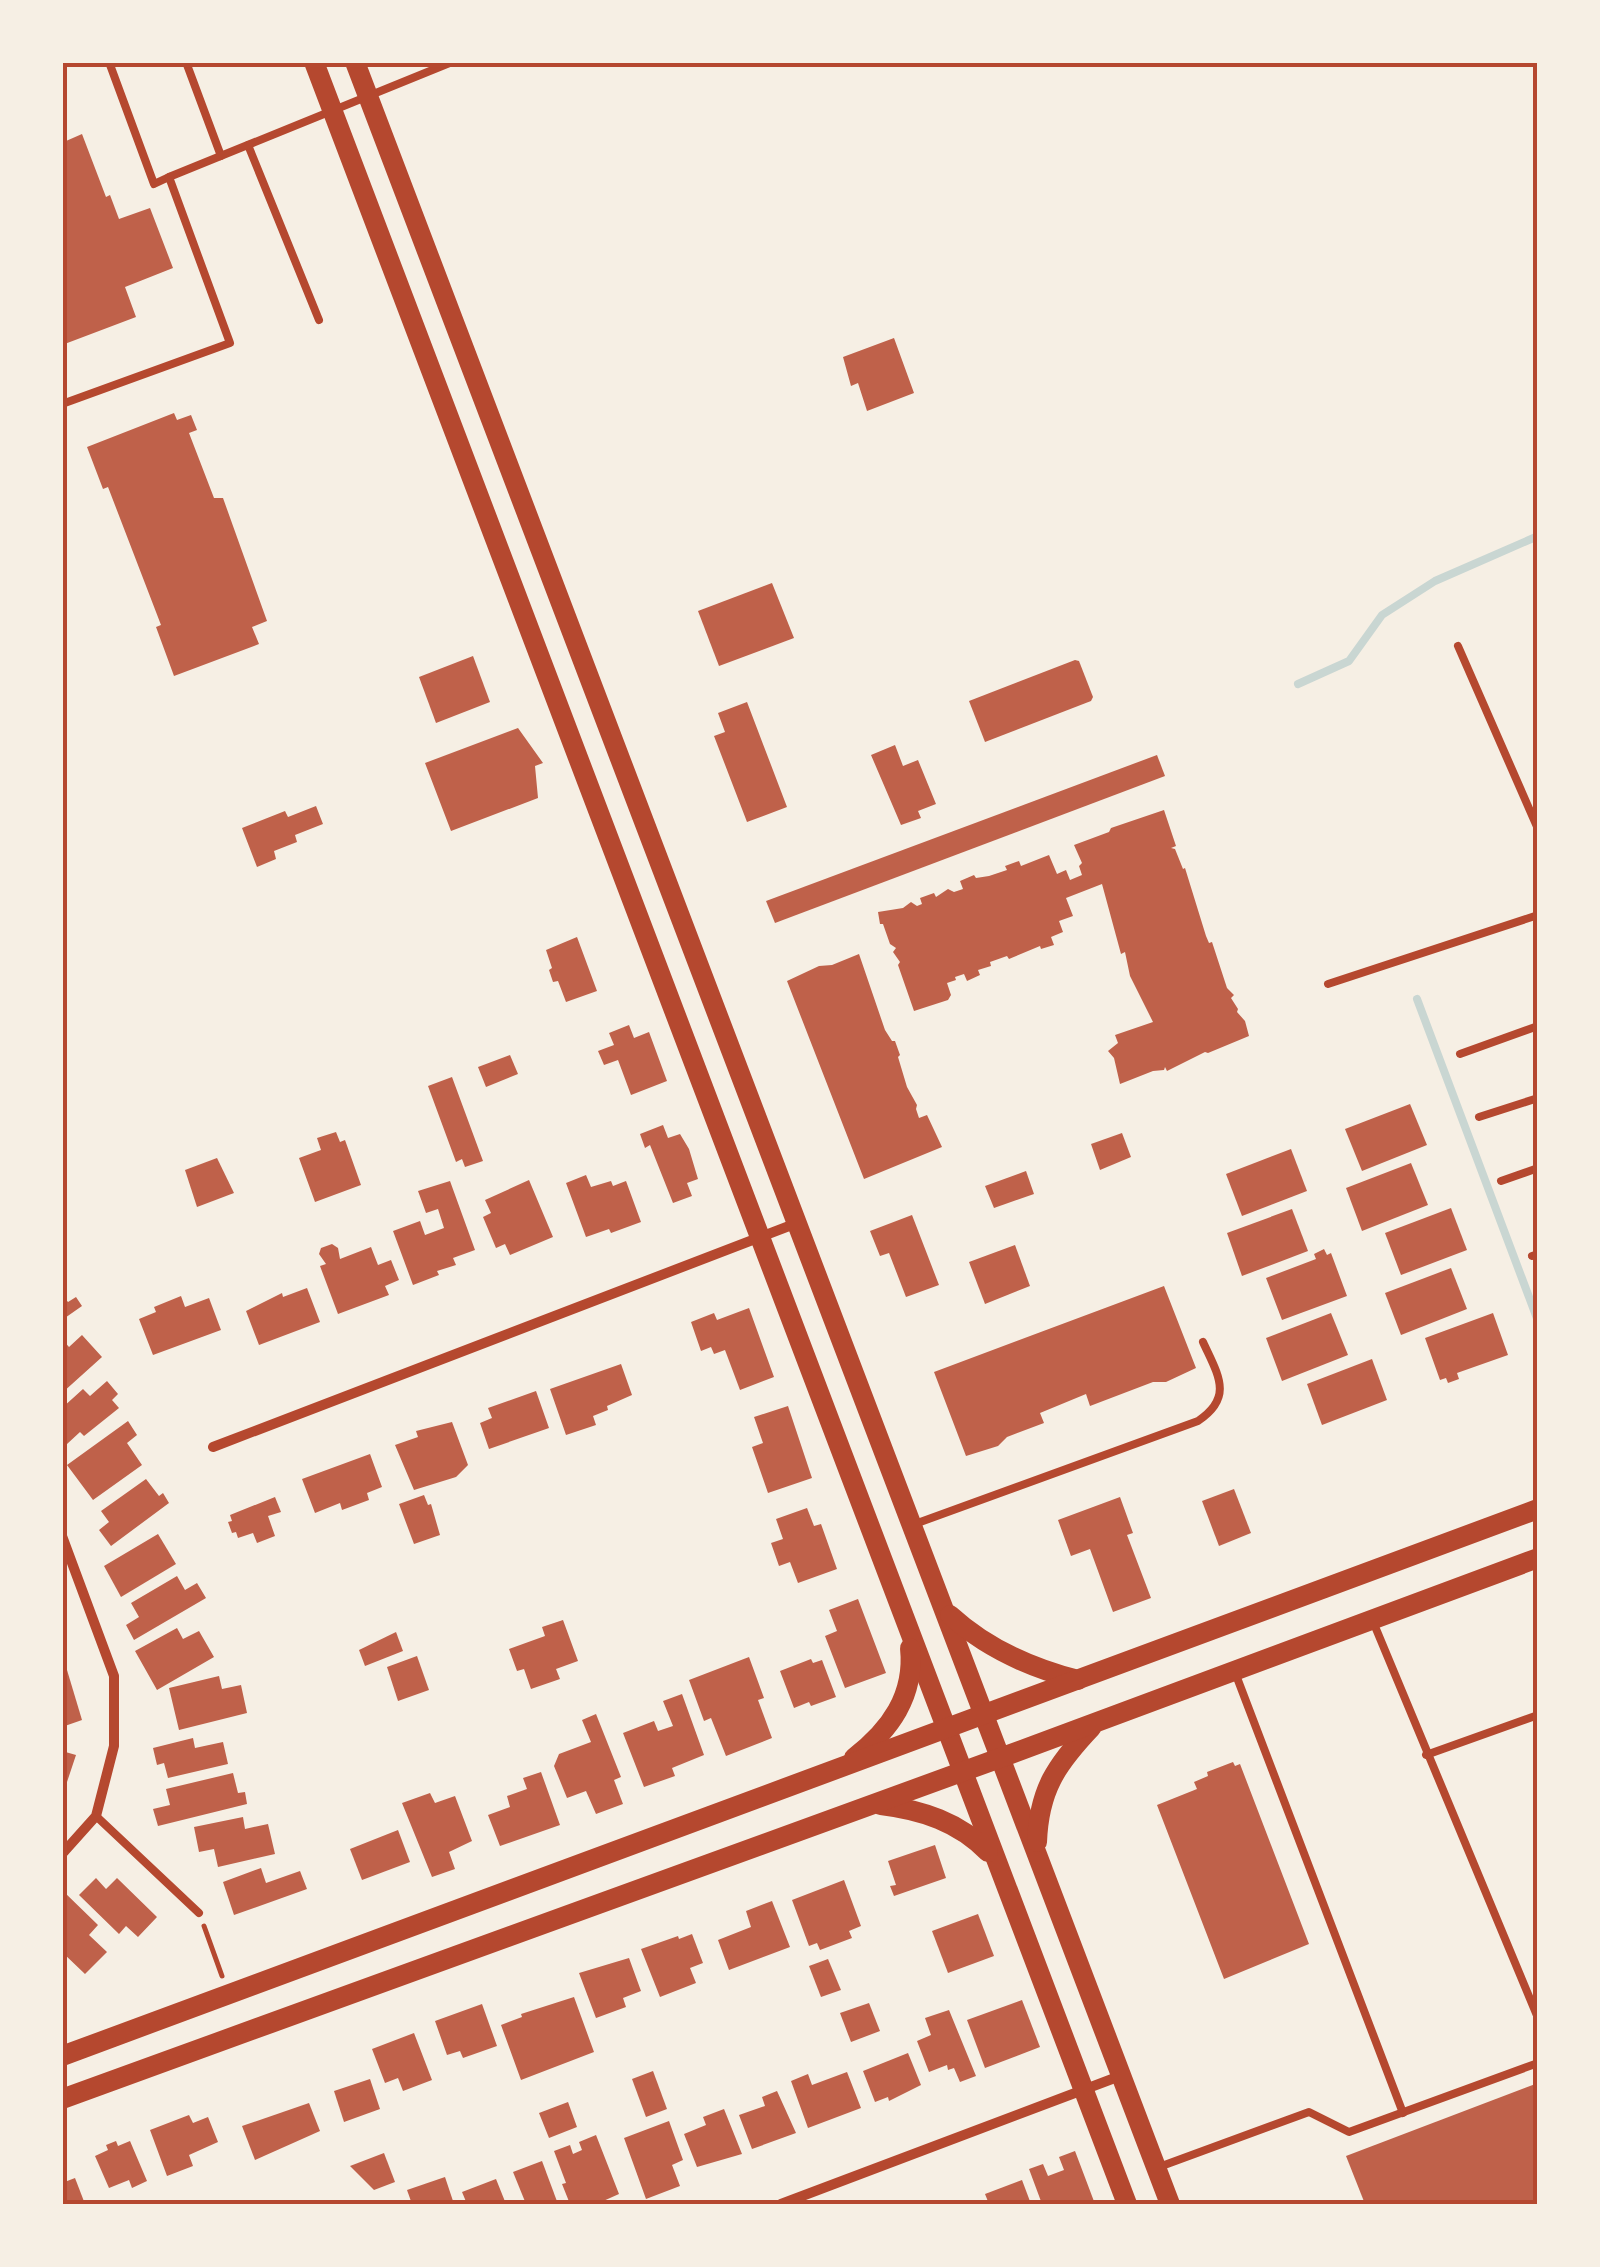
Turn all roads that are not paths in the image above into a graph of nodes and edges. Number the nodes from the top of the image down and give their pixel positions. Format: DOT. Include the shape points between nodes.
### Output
graph roads {
  1 [pos="109,62"];
  2 [pos="186,62"];
  3 [pos="314,62"];
  4 [pos="355,62"];
  5 [pos="452,62"];
  6 [pos="368,96"];
  7 [pos="333,113"];
  8 [pos="248,145"];
  9 [pos="220,156"];
  10 [pos="169,177"];
  11 [pos="319,320"];
  12 [pos="62,404"];
  13 [pos="1458,646"];
  14 [pos="1538,829"];
  15 [pos="1538,915"];
  16 [pos="1328,984"];
  17 [pos="1538,1026"];
  18 [pos="1460,1054"];
  19 [pos="1538,1098"];
  20 [pos="1480,1118"];
  21 [pos="1538,1168"];
  22 [pos="1500,1180"];
  23 [pos="797,1223"];
  24 [pos="760,1237"];
  25 [pos="1203,1342"];
  26 [pos="213,1447"];
  27 [pos="1538,1509"];
  28 [pos="912,1525"];
  29 [pos="62,1536"];
  30 [pos="1538,1558"];
  31 [pos="944,1610"];
  32 [pos="1372,1620"];
  33 [pos="908,1626"];
  34 [pos="1234,1671"];
  35 [pos="1080,1680"];
  36 [pos="1538,1715"];
  37 [pos="984,1716"];
  38 [pos="1096,1722"];
  39 [pos="947,1730"];
  40 [pos="1426,1756"];
  41 [pos="1000,1758"];
  42 [pos="840,1769"];
  43 [pos="963,1772"];
  44 [pos="873,1804"];
  45 [pos="96,1816"];
  46 [pos="62,1854"];
  47 [pos="1037,1854"];
  48 [pos="996,1861"];
  49 [pos="199,1913"];
  50 [pos="1538,2018"];
  51 [pos="62,2056"];
  52 [pos="1538,2063"];
  53 [pos="1121,2076"];
  54 [pos="1084,2090"];
  55 [pos="62,2099"];
  56 [pos="1403,2113"];
  57 [pos="1156,2168"];
  58 [pos="781,2204"];
  59 [pos="1127,2204"];
  60 [pos="1170,2204"];
  1 -- 10 [label="lane" via="154,184"];
  2 -- 9 [label="lane"];
  3 -- 7 [label="main road"];
  4 -- 6 [label="main road"];
  5 -- 6 [label="lane"];
  6 -- 7 [label="lane"];
  6 -- 23 [label="main road"];
  7 -- 8 [label="lane"];
  7 -- 24 [label="main road"];
  8 -- 9 [label="lane"];
  8 -- 11 [label="lane"];
  9 -- 10 [label="lane"];
  10 -- 12 [label="lane" via="230,343"];
  13 -- 14 [label="lane"];
  15 -- 16 [label="lane"];
  17 -- 18 [label="lane"];
  19 -- 20 [label="lane"];
  21 -- 22 [label="lane"];
  23 -- 24 [label="street"];
  23 -- 28 [label="main road"];
  24 -- 26 [label="street"];
  24 -- 33 [label="main road"];
  25 -- 28 [label="lane" via="1221,1395 1216,1409 1198,1421"];
  27 -- 35 [label="main road"];
  28 -- 31 [label="main road"];
  29 -- 45 [label="street" via="114,1676 114,1746"];
  30 -- 32 [label="main road"];
  31 -- 35 [label="main road" via="1019,1660"];
  31 -- 37 [label="main road"];
  32 -- 34 [label="main road"];
  32 -- 40 [label="lane"];
  33 -- 39 [label="main road"];
  33 -- 42 [label="main road" via="912,1669 906,1694 876,1741"];
  34 -- 38 [label="main road"];
  34 -- 56 [label="lane"];
  35 -- 37 [label="main road"];
  36 -- 40 [label="lane"];
  37 -- 39 [label="main road"];
  37 -- 41 [label="main road"];
  38 -- 41 [label="main road"];
  38 -- 47 [label="main road" via="1044,1792"];
  39 -- 42 [label="main road"];
  39 -- 43 [label="main road"];
  40 -- 50 [label="lane"];
  41 -- 43 [label="main road"];
  41 -- 47 [label="main road"];
  42 -- 51 [label="main road"];
  43 -- 44 [label="main road"];
  43 -- 48 [label="main road"];
  44 -- 48 [label="main road" via="956,1826"];
  44 -- 55 [label="main road"];
  45 -- 46 [label="street"];
  45 -- 49 [label="lane"];
  47 -- 53 [label="main road"];
  48 -- 54 [label="main road"];
  52 -- 56 [label="lane"];
  53 -- 54 [label="street"];
  53 -- 57 [label="main road"];
  54 -- 58 [label="street"];
  54 -- 59 [label="main road"];
  56 -- 57 [label="lane" via="1350,2132 1309,2112"];
  57 -- 60 [label="main road"];
}
